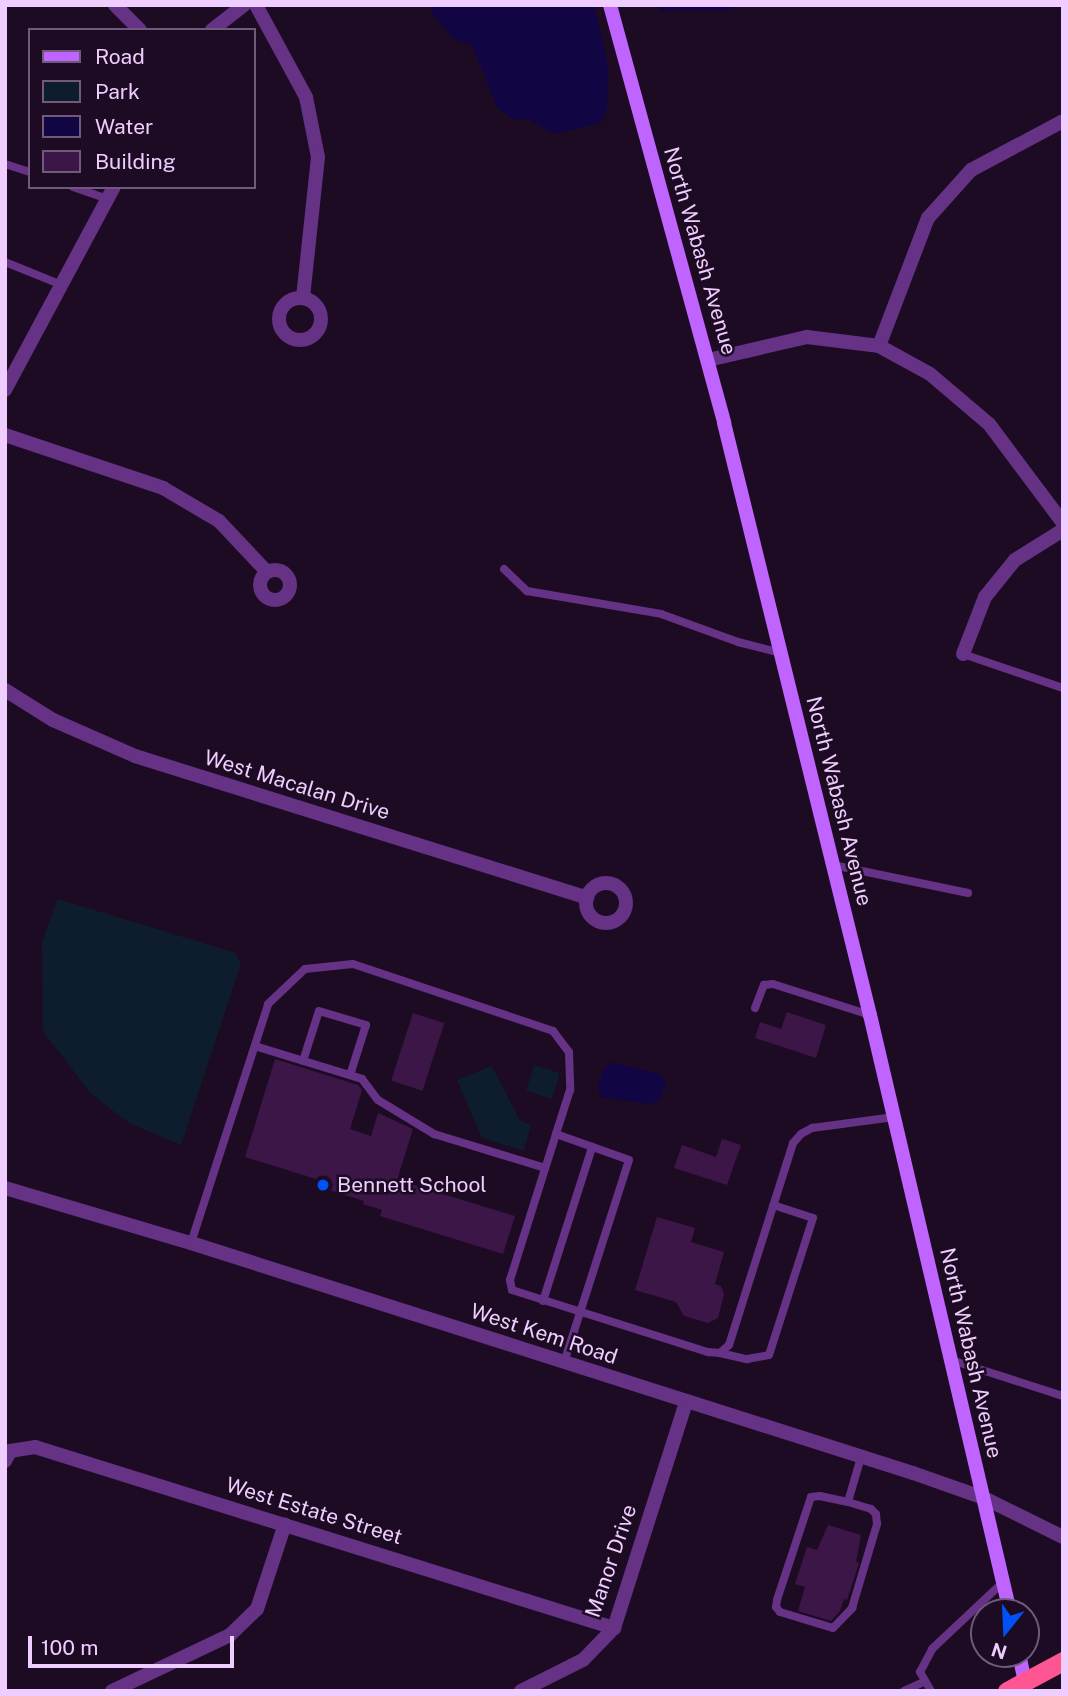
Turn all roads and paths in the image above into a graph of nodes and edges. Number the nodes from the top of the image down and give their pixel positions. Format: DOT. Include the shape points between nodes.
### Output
graph roads {
  1 [pos="116,5"];
  2 [pos="244,5"];
  3 [pos="256,5"];
  4 [pos="610,5"];
  5 [pos="138,28"];
  6 [pos="215,28"];
  7 [pos="1063,121"];
  8 [pos="5,164"];
  9 [pos="28,171"];
  10 [pos="85,189"];
  11 [pos="110,193"];
  12 [pos="5,262"];
  13 [pos="62,285"];
  14 [pos="303,298"];
  15 [pos="879,346"];
  16 [pos="709,360"];
  17 [pos="5,390"];
  18 [pos="5,435"];
  19 [pos="1063,523"];
  20 [pos="1063,530"];
  21 [pos="504,569"];
  22 [pos="267,572"];
  23 [pos="781,653"];
  24 [pos="963,654"];
  25 [pos="1063,688"];
  26 [pos="5,690"];
  27 [pos="833,864"];
  28 [pos="968,893"];
  29 [pos="587,898"];
  30 [pos="755,1008"];
  31 [pos="870,1015"];
  32 [pos="255,1046"];
  33 [pos="303,1061"];
  34 [pos="349,1075"];
  35 [pos="894,1117"];
  36 [pos="556,1134"];
  37 [pos="592,1147"];
  38 [pos="545,1168"];
  39 [pos="5,1188"];
  40 [pos="773,1205"];
  41 [pos="191,1243"];
  42 [pos="543,1301"];
  43 [pos="580,1312"];
  44 [pos="720,1353"];
  45 [pos="951,1360"];
  46 [pos="564,1362"];
  47 [pos="1063,1396"];
  48 [pos="686,1402"];
  49 [pos="861,1457"];
  50 [pos="5,1461"];
  51 [pos="984,1498"];
  52 [pos="848,1502"];
  53 [pos="285,1524"];
  54 [pos="1063,1537"];
  55 [pos="1003,1583"];
  56 [pos="1007,1598"];
  57 [pos="614,1628"];
  58 [pos="1063,1661"];
  59 [pos="1022,1668"];
  60 [pos="925,1681"];
  61 [pos="1026,1682"];
  62 [pos="112,1691"];
  63 [pos="521,1691"];
  64 [pos="904,1691"];
  65 [pos="931,1691"];
  66 [pos="1007,1691"];
  1 -- 5 [label="street"];
  2 -- 6 [label="street"];
  3 -- 14 [label="street" via="306,97 318,157"];
  4 -- 16 [label="main road, North Wabash Avenue"];
  7 -- 15 [label="street" via="971,170 928,218"];
  8 -- 9 [label="lane"];
  10 -- 11 [label="lane"];
  11 -- 13 [label="street"];
  12 -- 13 [label="lane"];
  13 -- 17 [label="street"];
  15 -- 16 [label="street" via="807,337"];
  15 -- 19 [label="street" via="930,374 989,424"];
  16 -- 23 [label="main road, North Wabash Avenue"];
  18 -- 22 [label="street" via="163,488 219,521"];
  20 -- 24 [label="street" via="1015,560 985,597"];
  21 -- 23 [label="lane" via="527,590 661,614"];
  23 -- 27 [label="main road, North Wabash Avenue"];
  24 -- 25 [label="lane"];
  26 -- 29 [label="street, West Macalan Drive" via="53,720 135,756"];
  27 -- 28 [label="lane"];
  27 -- 31 [label="main road, North Wabash Avenue"];
  30 -- 31 [label="lane" via="764,985 773,984"];
  31 -- 35 [label="main road, North Wabash Avenue"];
  32 -- 33 [label="lane"];
  32 -- 36 [label="lane" via="268,1004 304,970 353,964 553,1031 569,1052 570,1090"];
  32 -- 41 [label="lane"];
  33 -- 34 [label="lane"];
  33 -- 34 [label="lane" via="319,1011 354,1021 366,1025"];
  34 -- 38 [label="lane" via="362,1079 378,1100 434,1134"];
  35 -- 40 [label="lane" via="801,1133 793,1143"];
  35 -- 45 [label="main road, North Wabash Avenue"];
  36 -- 37 [label="lane"];
  36 -- 38 [label="lane"];
  37 -- 42 [label="lane"];
  37 -- 43 [label="lane" via="629,1160"];
  38 -- 42 [label="lane" via="510,1280 518,1294"];
  39 -- 41 [label="street, West Kem Road"];
  40 -- 44 [label="lane" via="729,1345"];
  40 -- 44 [label="lane" via="813,1218 769,1355 747,1359"];
  41 -- 46 [label="street, West Kem Road"];
  42 -- 43 [label="lane"];
  43 -- 44 [label="lane"];
  43 -- 46 [label="lane"];
  45 -- 47 [label="lane"];
  45 -- 51 [label="main road, North Wabash Avenue"];
  46 -- 48 [label="street, West Kem Road"];
  48 -- 49 [label="street, West Kem Road"];
  48 -- 57 [label="street, Manor Drive"];
  49 -- 51 [label="street, West Kem Road"];
  49 -- 52 [label="lane"];
  50 -- 53 [label="street, West Estate Street" via="10,1451 34,1447"];
  51 -- 54 [label="street, West Kem Road"];
  51 -- 55 [label="main road, North Wabash Avenue"];
  52 -- 52 [label="lane" via="876,1514 877,1524 852,1608 833,1628 780,1612 777,1600 811,1497"];
  53 -- 57 [label="street, West Estate Street"];
  53 -- 62 [label="street" via="257,1609 230,1635"];
  55 -- 56 [label="main road, North Wabash Avenue"];
  55 -- 60 [label="lane" via="932,1649 920,1672"];
  57 -- 63 [label="street, Manor Drive" via="583,1660"];
  58 -- 61 [label="highway"];
  59 -- 61 [label="main road"];
  60 -- 64 [label="lane"];
  60 -- 65 [label="lane"];
  61 -- 66 [label="highway"];
}
